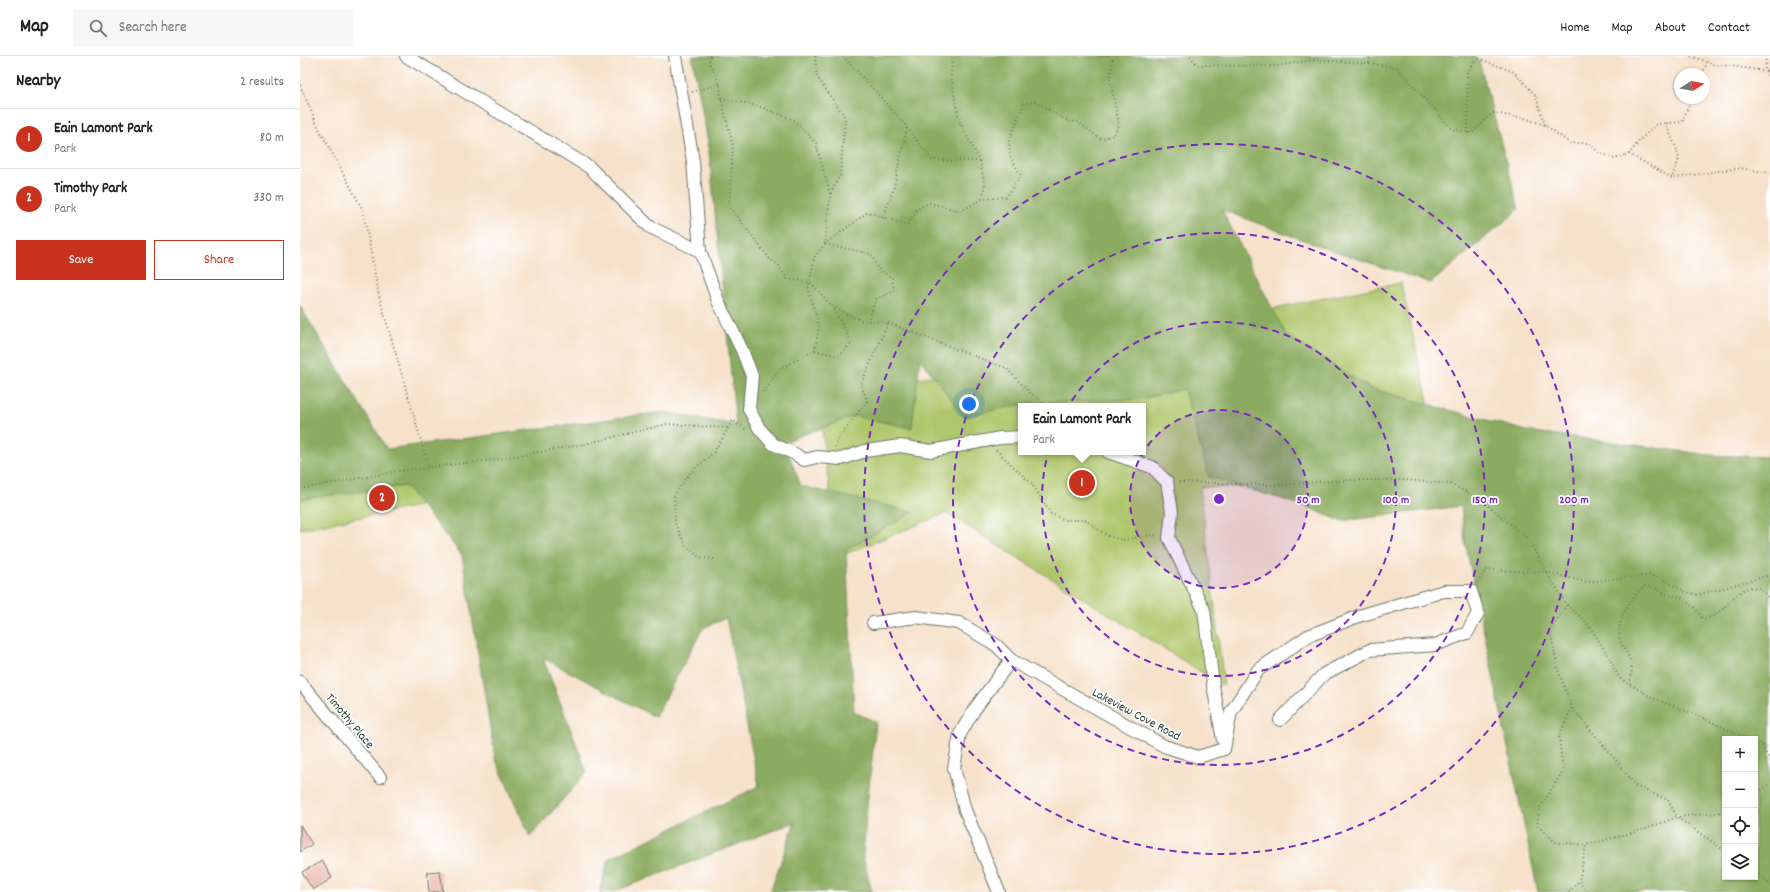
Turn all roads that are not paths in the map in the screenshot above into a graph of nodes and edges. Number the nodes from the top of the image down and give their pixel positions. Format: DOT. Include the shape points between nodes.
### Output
graph roads {
  1 [pos="406,56"];
  2 [pos="675,56"];
  3 [pos="700,251"];
  4 [pos="1018,437"];
  5 [pos="1117,455"];
  6 [pos="873,623"];
  7 [pos="1011,660"];
  8 [pos="300,682"];
  9 [pos="1280,720"];
  10 [pos="1224,749"];
  11 [pos="380,777"];
  12 [pos="999,892"];
  1 -- 3 [label="street" via="589,167 650,228"];
  2 -- 3 [label="street" via="693,161"];
  3 -- 4 [label="street" via="718,301 752,376 749,409 759,428 773,444 804,460 817,457 841,459 865,451 900,446 931,451 986,440"];
  5 -- 10 [label="street" via="1152,467 1167,482 1172,512 1170,538 1204,610"];
  6 -- 7 [label="street, Lakeview Cove Road" via="916,617 959,623 996,645"];
  7 -- 10 [label="street, Lakeview Cove Road" via="1164,746 1198,758"];
  7 -- 12 [label="street" via="974,710 960,734 954,768 965,810"];
  8 -- 11 [label="street, Timothy Place"];
  9 -- 10 [label="street" via="1324,674 1370,650 1435,645 1467,634 1478,613 1471,591 1444,591 1359,616 1308,636 1258,670 1231,712"];
}
